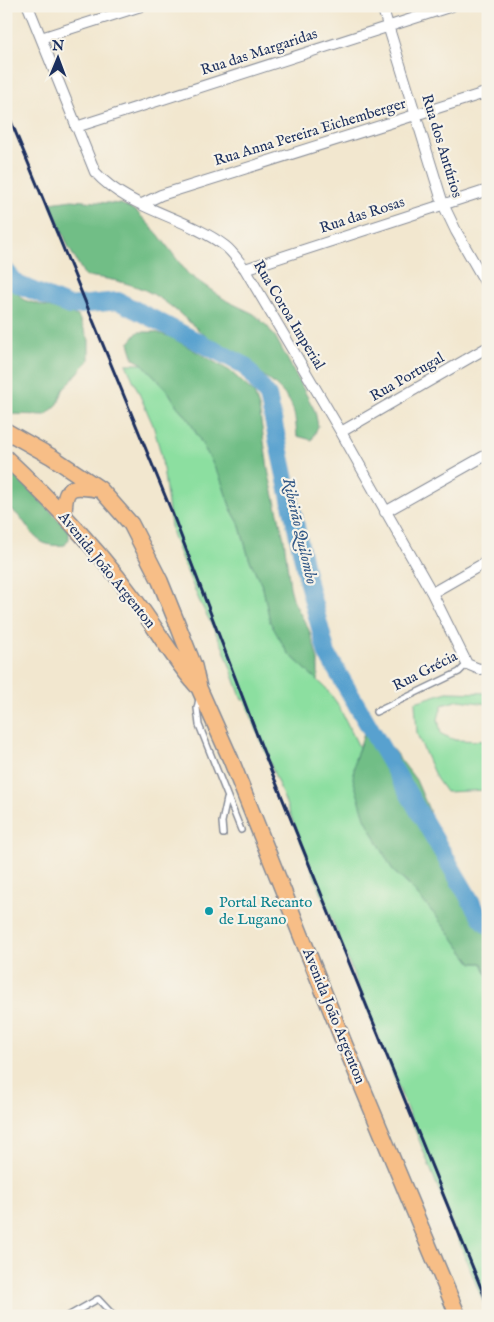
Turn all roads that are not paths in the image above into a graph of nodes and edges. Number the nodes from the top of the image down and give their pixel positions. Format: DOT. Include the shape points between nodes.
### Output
graph roads {
  1 [pos="28,6"];
  2 [pos="141,6"];
  3 [pos="382,6"];
  4 [pos="452,6"];
  5 [pos="388,26"];
  6 [pos="41,38"];
  7 [pos="488,92"];
  8 [pos="417,115"];
  9 [pos="76,127"];
  10 [pos="488,190"];
  11 [pos="142,204"];
  12 [pos="443,204"];
  13 [pos="245,270"];
  14 [pos="488,287"];
  15 [pos="488,347"];
  16 [pos="6,431"];
  17 [pos="341,432"];
  18 [pos="488,454"];
  19 [pos="6,458"];
  20 [pos="100,489"];
  21 [pos="386,512"];
  22 [pos="64,514"];
  23 [pos="488,561"];
  24 [pos="432,594"];
  25 [pos="467,664"];
  26 [pos="488,668"];
  27 [pos="200,689"];
  28 [pos="376,712"];
  29 [pos="227,798"];
  30 [pos="242,830"];
  31 [pos="224,834"];
  32 [pos="68,1316"];
  33 [pos="114,1316"];
  34 [pos="458,1316"];
  1 -- 6 [label="street, Rua Coroa Imperial"];
  2 -- 6 [label="street"];
  3 -- 5 [label="street, Rua dos Antúrios"];
  4 -- 5 [label="street, Rua das Margaridas"];
  5 -- 8 [label="street, Rua dos Antúrios"];
  5 -- 9 [label="street, Rua das Margaridas"];
  6 -- 9 [label="street, Rua Coroa Imperial"];
  7 -- 8 [label="street, Rua Anna Pereira Eichemberger"];
  8 -- 11 [label="street, Rua Anna Pereira Eichemberger" via="161,195"];
  8 -- 12 [label="street, Rua dos Antúrios"];
  9 -- 11 [label="street, Rua Coroa Imperial" via="95,172 122,195"];
  10 -- 12 [label="street, Rua das Rosas"];
  11 -- 13 [label="street, Rua Coroa Imperial" via="226,247"];
  12 -- 13 [label="street, Rua das Rosas"];
  12 -- 14 [label="street, Rua dos Antúrios"];
  13 -- 17 [label="street, Rua Coroa Imperial"];
  15 -- 17 [label="street, Rua Portugal"];
  16 -- 20 [label="main road, Avenida João Argenton"];
  17 -- 21 [label="street, Rua Coroa Imperial"];
  18 -- 21 [label="street"];
  19 -- 22 [label="main road, Avenida João Argenton"];
  20 -- 22 [label="main road" via="71,488 66,493"];
  20 -- 27 [label="main road, Avenida João Argenton" via="131,524 160,581"];
  21 -- 24 [label="street, Rua Coroa Imperial"];
  22 -- 27 [label="main road, Avenida João Argenton" via="134,598 182,670"];
  23 -- 24 [label="street"];
  24 -- 25 [label="street, Rua Coroa Imperial"];
  25 -- 26 [label="street, Rua Grécia"];
  25 -- 28 [label="lane, Rua Grécia" via="459,672"];
  27 -- 29 [label="lane" via="196,708 199,725"];
  27 -- 34 [label="main road, Avenida João Argenton"];
  29 -- 30 [label="lane"];
  29 -- 31 [label="lane" via="222,822"];
  32 -- 33 [label="lane" via="98,1299"];
}
